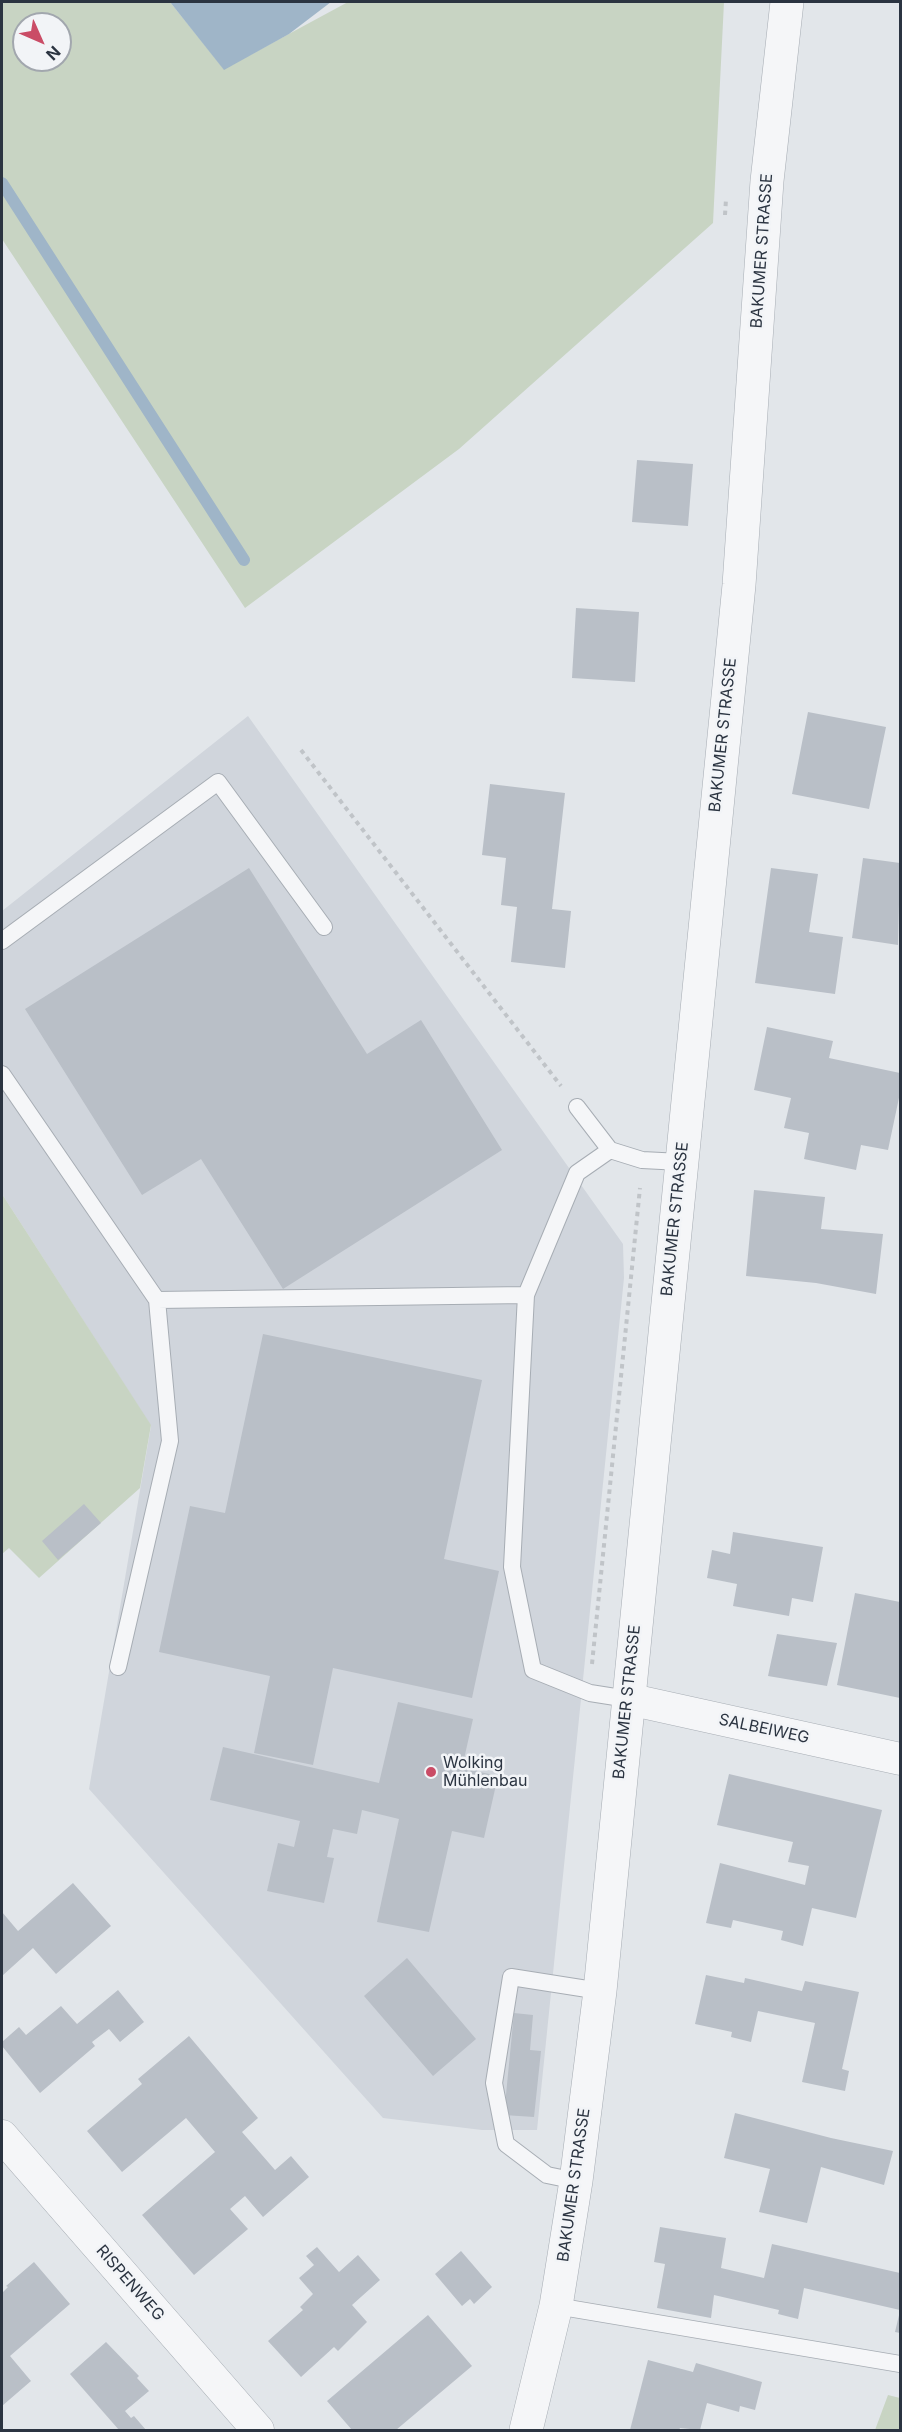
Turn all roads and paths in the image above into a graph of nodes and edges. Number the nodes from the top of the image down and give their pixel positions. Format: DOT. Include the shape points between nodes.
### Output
graph roads {
  1 [pos="787,2"];
  2 [pos="727,195"];
  3 [pos="725,218"];
  4 [pos="301,750"];
  5 [pos="324,927"];
  6 [pos="2,941"];
  7 [pos="2,1074"];
  8 [pos="577,1107"];
  9 [pos="610,1150"];
  10 [pos="642,1160"];
  11 [pos="681,1162"];
  12 [pos="526,1295"];
  13 [pos="157,1299"];
  14 [pos="118,1667"];
  15 [pos="590,1693"];
  16 [pos="628,1699"];
  17 [pos="900,1759"];
  18 [pos="600,1991"];
  19 [pos="2,2136"];
  20 [pos="576,2181"];
  21 [pos="556,2306"];
  22 [pos="900,2364"];
  23 [pos="258,2430"];
  24 [pos="526,2430"];
  1 -- 11 [label="street, BAKUMER STRASSE" via="767,181 739,585"];
  2 -- 3 [label="path"];
  4 -- 8 [label="path"];
  5 -- 6 [label="lane" via="218,782"];
  7 -- 13 [label="lane"];
  8 -- 9 [label="lane"];
  9 -- 10 [label="lane"];
  9 -- 12 [label="lane" via="577,1173"];
  10 -- 11 [label="lane"];
  10 -- 15 [label="path"];
  11 -- 16 [label="street, BAKUMER STRASSE"];
  12 -- 13 [label="lane"];
  12 -- 15 [label="lane" via="512,1567 533,1670"];
  13 -- 14 [label="lane" via="170,1441"];
  15 -- 16 [label="lane"];
  16 -- 17 [label="street, SALBEIWEG"];
  16 -- 18 [label="street, BAKUMER STRASSE"];
  18 -- 20 [label="street, BAKUMER STRASSE"];
  18 -- 20 [label="lane" via="511,1977 494,2083 506,2144 547,2175"];
  19 -- 23 [label="street, RISPENWEG"];
  20 -- 21 [label="street, BAKUMER STRASSE"];
  21 -- 22 [label="lane"];
  21 -- 24 [label="street, BAKUMER STRASSE"];
}
